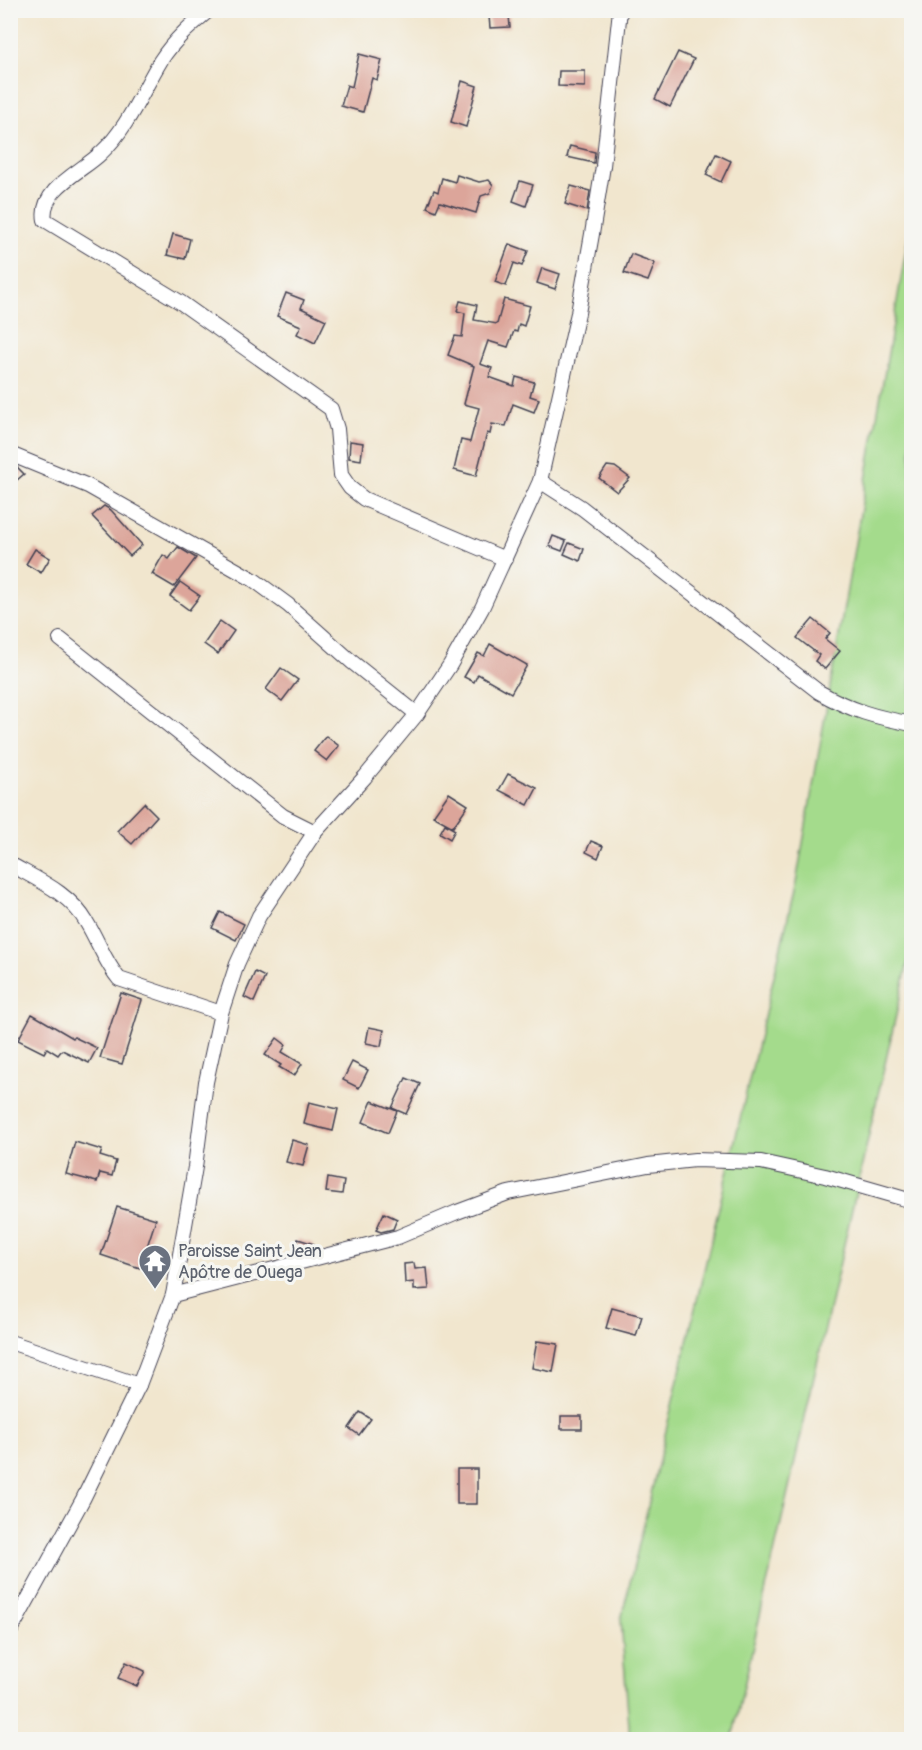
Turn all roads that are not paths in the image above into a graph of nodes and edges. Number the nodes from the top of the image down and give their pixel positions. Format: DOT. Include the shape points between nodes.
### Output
graph roads {
  1 [pos="208,10"];
  2 [pos="620,10"];
  3 [pos="10,454"];
  4 [pos="540,481"];
  5 [pos="505,559"];
  6 [pos="60,639"];
  7 [pos="417,714"];
  8 [pos="912,724"];
  9 [pos="315,832"];
  10 [pos="10,864"];
  11 [pos="220,1012"];
  12 [pos="912,1201"];
  13 [pos="173,1295"];
  14 [pos="10,1341"];
  15 [pos="139,1385"];
  16 [pos="10,1632"];
  1 -- 5 [label="street" via="185,30 163,58 119,133 52,193 43,210 45,220 180,302 331,409 341,475 350,489 364,499"];
  2 -- 4 [label="street" via="592,234"];
  3 -- 7 [label="street" via="88,486 254,580"];
  4 -- 5 [label="street"];
  4 -- 8 [label="street" via="582,508 819,692 844,707 873,717"];
  5 -- 7 [label="street" via="450,665"];
  6 -- 9 [label="street" via="283,816"];
  7 -- 9 [label="street"];
  9 -- 11 [label="street" via="259,916"];
  10 -- 11 [label="street" via="70,900 86,920 119,979"];
  11 -- 13 [label="street"];
  12 -- 13 [label="street" via="761,1162 695,1160 648,1165 508,1193 398,1237"];
  13 -- 15 [label="street"];
  14 -- 15 [label="street"];
  15 -- 16 [label="street" via="83,1499"];
}
